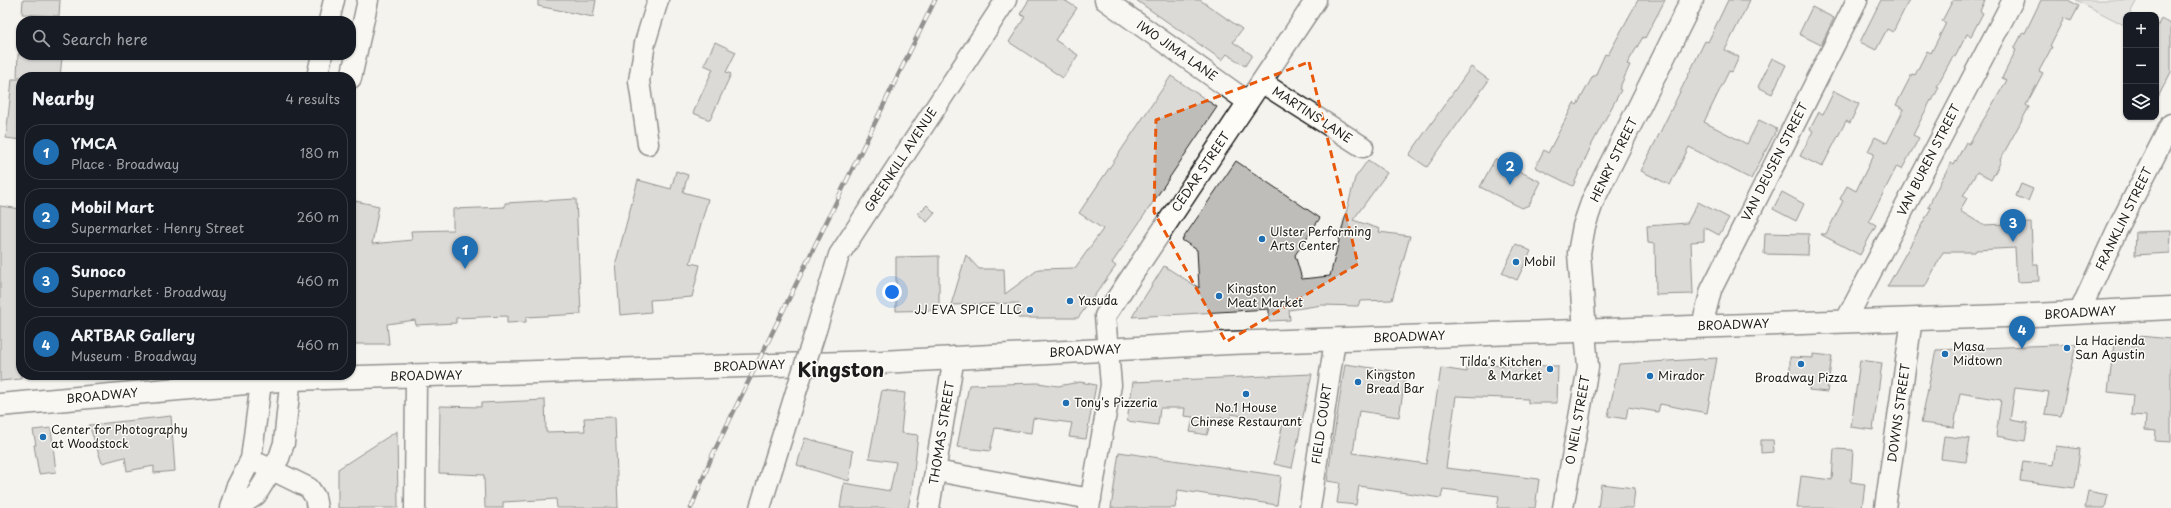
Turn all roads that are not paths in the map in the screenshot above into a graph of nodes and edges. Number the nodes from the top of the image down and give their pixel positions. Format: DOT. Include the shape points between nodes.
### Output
graph roads {
  1 [pos="334,0"];
  2 [pos="368,0"];
  3 [pos="658,0"];
  4 [pos="1006,0"];
  5 [pos="1105,0"];
  6 [pos="1316,0"];
  7 [pos="1692,0"];
  8 [pos="1857,0"];
  9 [pos="2013,0"];
  10 [pos="330,16"];
  11 [pos="356,55"];
  12 [pos="321,60"];
  13 [pos="355,60"];
  14 [pos="319,72"];
  15 [pos="352,72"];
  16 [pos="1261,82"];
  17 [pos="1248,102"];
  18 [pos="2171,124"];
  19 [pos="648,144"];
  20 [pos="1363,148"];
  21 [pos="2171,308"];
  22 [pos="2079,314"];
  23 [pos="1912,319"];
  24 [pos="1846,320"];
  25 [pos="1702,326"];
  26 [pos="1585,331"];
  27 [pos="1335,340"];
  28 [pos="1108,350"];
  29 [pos="954,357"];
  30 [pos="356,376"];
  31 [pos="416,376"];
  32 [pos="252,380"];
  33 [pos="262,380"];
  34 [pos="291,380"];
  35 [pos="0,405"];
  36 [pos="251,459"];
  37 [pos="272,470"];
  38 [pos="936,471"];
  39 [pos="1090,503"];
  40 [pos="230,508"];
  41 [pos="237,508"];
  42 [pos="317,508"];
  43 [pos="415,508"];
  44 [pos="760,508"];
  45 [pos="929,508"];
  46 [pos="1310,508"];
  47 [pos="1563,508"];
  48 [pos="1885,508"];
  1 -- 10 [label="street"];
  2 -- 11 [label="street"];
  3 -- 19 [label="street" via="645,43 639,81"];
  4 -- 44 [label="street, GREENKILL AVENUE, bridge" via="839,255"];
  5 -- 17 [label="street, IWO JIMA LANE"];
  6 -- 16 [label="street, CEDAR STREET"];
  7 -- 26 [label="main road, HENRY STREET" via="1593,200 1584,226 1579,253"];
  8 -- 25 [label="street, VAN DEUSEN STREET" via="1711,290"];
  9 -- 24 [label="street, VAN BUREN STREET"];
  12 -- 14 [label="street"];
  13 -- 15 [label="street"];
  16 -- 17 [label="street, CEDAR STREET"];
  16 -- 20 [label="street, MARTINS LANE"];
  17 -- 28 [label="street, CEDAR STREET" via="1105,316"];
  18 -- 22 [label="street, FRANKLIN STREET" via="2117,230"];
  21 -- 22 [label="main road, BROADWAY"];
  22 -- 23 [label="main road, BROADWAY"];
  23 -- 24 [label="main road, BROADWAY"];
  23 -- 48 [label="street, DOWNS STREET"];
  24 -- 25 [label="main road, BROADWAY"];
  25 -- 26 [label="main road, BROADWAY"];
  26 -- 27 [label="main road, BROADWAY"];
  26 -- 47 [label="street, O NEIL STREET" via="1588,367"];
  27 -- 28 [label="main road, BROADWAY"];
  27 -- 46 [label="street, FIELD COURT"];
  28 -- 29 [label="main road, BROADWAY"];
  28 -- 39 [label="street, CEDAR STREET" via="1110,385"];
  29 -- 31 [label="main road, BROADWAY" via="882,362"];
  29 -- 38 [label="street, THOMAS STREET"];
  30 -- 31 [label="main road, BROADWAY"];
  31 -- 43 [label="street"];
  32 -- 35 [label="main road, BROADWAY"];
  33 -- 36 [label="street"];
  34 -- 37 [label="street" via="284,443"];
  36 -- 37 [label="street"];
  36 -- 40 [label="street" via="236,488"];
  37 -- 41 [label="street" via="256,495"];
  37 -- 42 [label="street" via="308,488 315,497"];
  38 -- 39 [label="street"];
  38 -- 45 [label="street, THOMAS STREET"];
}
